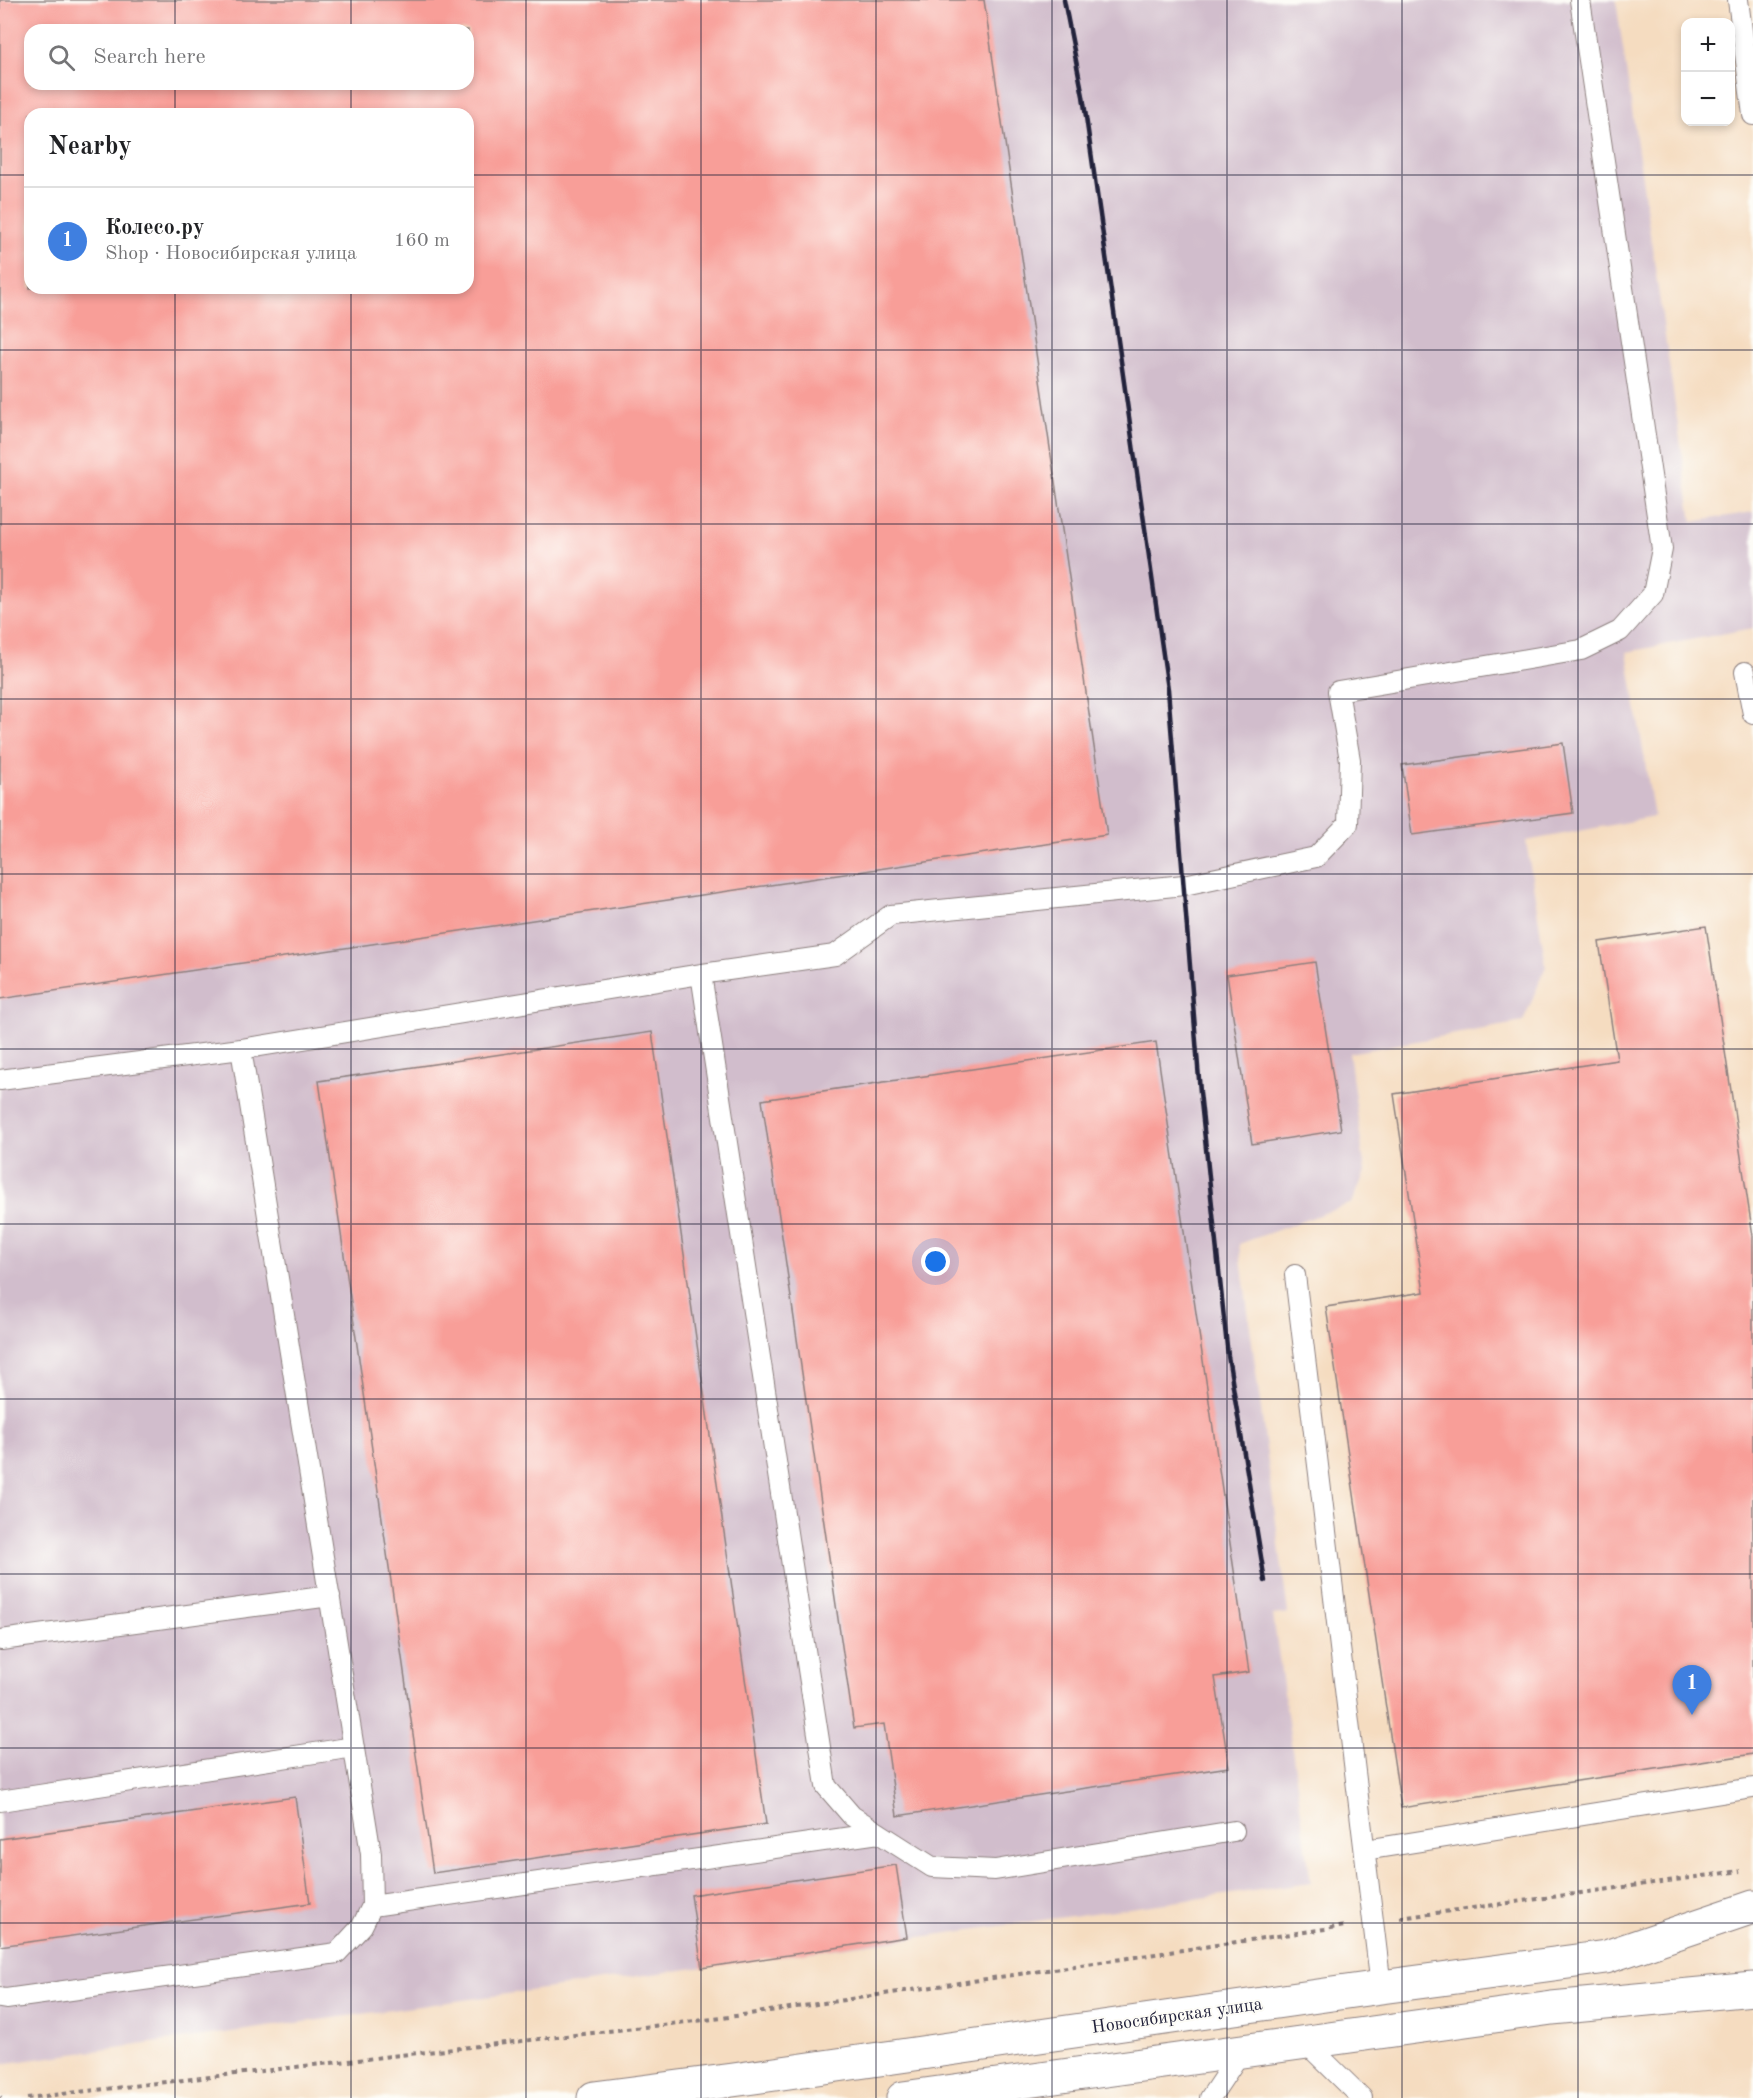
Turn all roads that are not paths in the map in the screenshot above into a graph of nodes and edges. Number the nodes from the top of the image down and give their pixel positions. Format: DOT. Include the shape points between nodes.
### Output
graph roads {
  1 [pos="1580,0"];
  2 [pos="1738,0"];
  3 [pos="1753,116"];
  4 [pos="1746,672"];
  5 [pos="1753,714"];
  6 [pos="701,974"];
  7 [pos="241,1049"];
  8 [pos="0,1080"];
  9 [pos="1295,1275"];
  10 [pos="330,1596"];
  11 [pos="1,1640"];
  12 [pos="354,1747"];
  13 [pos="1753,1788"];
  14 [pos="0,1800"];
  15 [pos="1234,1831"];
  16 [pos="879,1833"];
  17 [pos="1365,1850"];
  18 [pos="372,1906"];
  19 [pos="1753,1907"];
  20 [pos="1381,1987"];
  21 [pos="1753,1989"];
  22 [pos="0,1998"];
  23 [pos="1306,2043"];
  24 [pos="1242,2050"];
  25 [pos="594,2098"];
  26 [pos="903,2098"];
  27 [pos="1210,2098"];
  28 [pos="1362,2098"];
  1 -- 6 [label="lane" via="1662,549 1653,594 1620,631 1581,650 1338,691 1350,760 1348,824 1316,857 1184,885 891,915 835,955"];
  2 -- 3 [label="lane"];
  4 -- 5 [label="lane"];
  6 -- 7 [label="lane"];
  6 -- 16 [label="lane" via="826,1786 852,1816"];
  7 -- 8 [label="lane"];
  7 -- 10 [label="lane"];
  9 -- 17 [label="lane"];
  10 -- 11 [label="lane"];
  10 -- 12 [label="lane"];
  12 -- 14 [label="lane"];
  12 -- 18 [label="lane" via="371,1854"];
  13 -- 17 [label="lane"];
  15 -- 16 [label="lane" via="995,1870 932,1867"];
  16 -- 18 [label="lane"];
  17 -- 20 [label="lane"];
  18 -- 22 [label="lane" via="363,1926 336,1953"];
  19 -- 20 [label="main road, Новосибирская улица" via="1606,1957"];
  20 -- 25 [label="main road, Новосибирская улица"];
  21 -- 23 [label="main road" via="1552,2008"];
  23 -- 24 [label="main road"];
  23 -- 28 [label="lane"];
  24 -- 26 [label="main road"];
  24 -- 27 [label="lane"];
}
